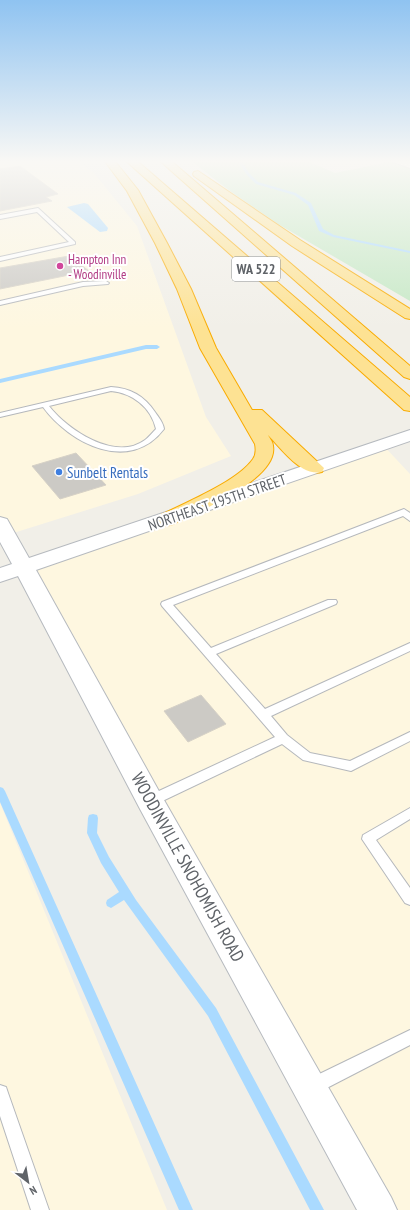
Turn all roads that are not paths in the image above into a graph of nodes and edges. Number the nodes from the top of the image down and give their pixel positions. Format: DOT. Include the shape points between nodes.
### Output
graph roads {
  1 [pos="45,216"];
  2 [pos="147,216"];
  3 [pos="196,216"];
  4 [pos="229,216"];
  5 [pos="259,216"];
  6 [pos="0,259"];
  7 [pos="106,283"];
  8 [pos="0,303"];
  9 [pos="410,315"];
  10 [pos="409,373"];
  11 [pos="230,385"];
  12 [pos="44,404"];
  13 [pos="410,406"];
  14 [pos="0,414"];
  15 [pos="410,435"];
  16 [pos="315,468"];
  17 [pos="410,518"];
  18 [pos="166,520"];
  19 [pos="0,523"];
  20 [pos="24,567"];
  21 [pos="0,575"];
  22 [pos="332,602"];
  23 [pos="410,648"];
  24 [pos="209,653"];
  25 [pos="263,715"];
  26 [pos="410,736"];
  27 [pos="283,738"];
  28 [pos="150,801"];
  29 [pos="410,813"];
  30 [pos="410,899"];
  31 [pos="410,1037"];
  32 [pos="311,1087"];
  33 [pos="0,1093"];
  34 [pos="40,1210"];
  35 [pos="378,1210"];
  1 -- 6 [label="lane" via="73,243"];
  2 -- 11 [label="highway" via="184,289 208,348"];
  3 -- 13 [label="highway, WA 522"];
  4 -- 10 [label="highway, WA 522"];
  5 -- 9 [label="highway"];
  7 -- 8 [label="lane" via="71,287 61,296 47,299 19,299"];
  11 -- 16 [label="highway" via="264,423"];
  11 -- 18 [label="highway" via="264,444 262,460 241,479"];
  12 -- 12 [label="lane" via="111,389 131,392 143,400 159,423 160,429 148,444 137,448 125,450 100,447 84,441 64,427 49,413"];
  12 -- 14 [label="lane"];
  15 -- 16 [label="main road, NORTHEAST 195TH STREET"];
  16 -- 18 [label="main road, NORTHEAST 195TH STREET"];
  17 -- 24 [label="lane" via="404,512 166,604"];
  18 -- 20 [label="main road, NORTHEAST 195TH STREET"];
  19 -- 20 [label="main road, WOODINVILLE SNOHOMISH ROAD"];
  20 -- 21 [label="main road, NORTHEAST 195TH STREET"];
  20 -- 28 [label="main road, WOODINVILLE SNOHOMISH ROAD"];
  22 -- 24 [label="lane"];
  23 -- 25 [label="lane"];
  24 -- 25 [label="lane"];
  25 -- 27 [label="lane"];
  26 -- 27 [label="lane" via="351,766 307,757"];
  27 -- 28 [label="lane"];
  28 -- 32 [label="main road, WOODINVILLE SNOHOMISH ROAD"];
  29 -- 30 [label="lane" via="368,839"];
  31 -- 32 [label="lane"];
  32 -- 35 [label="main road, WOODINVILLE SNOHOMISH ROAD"];
  33 -- 34 [label="lane"];
}
